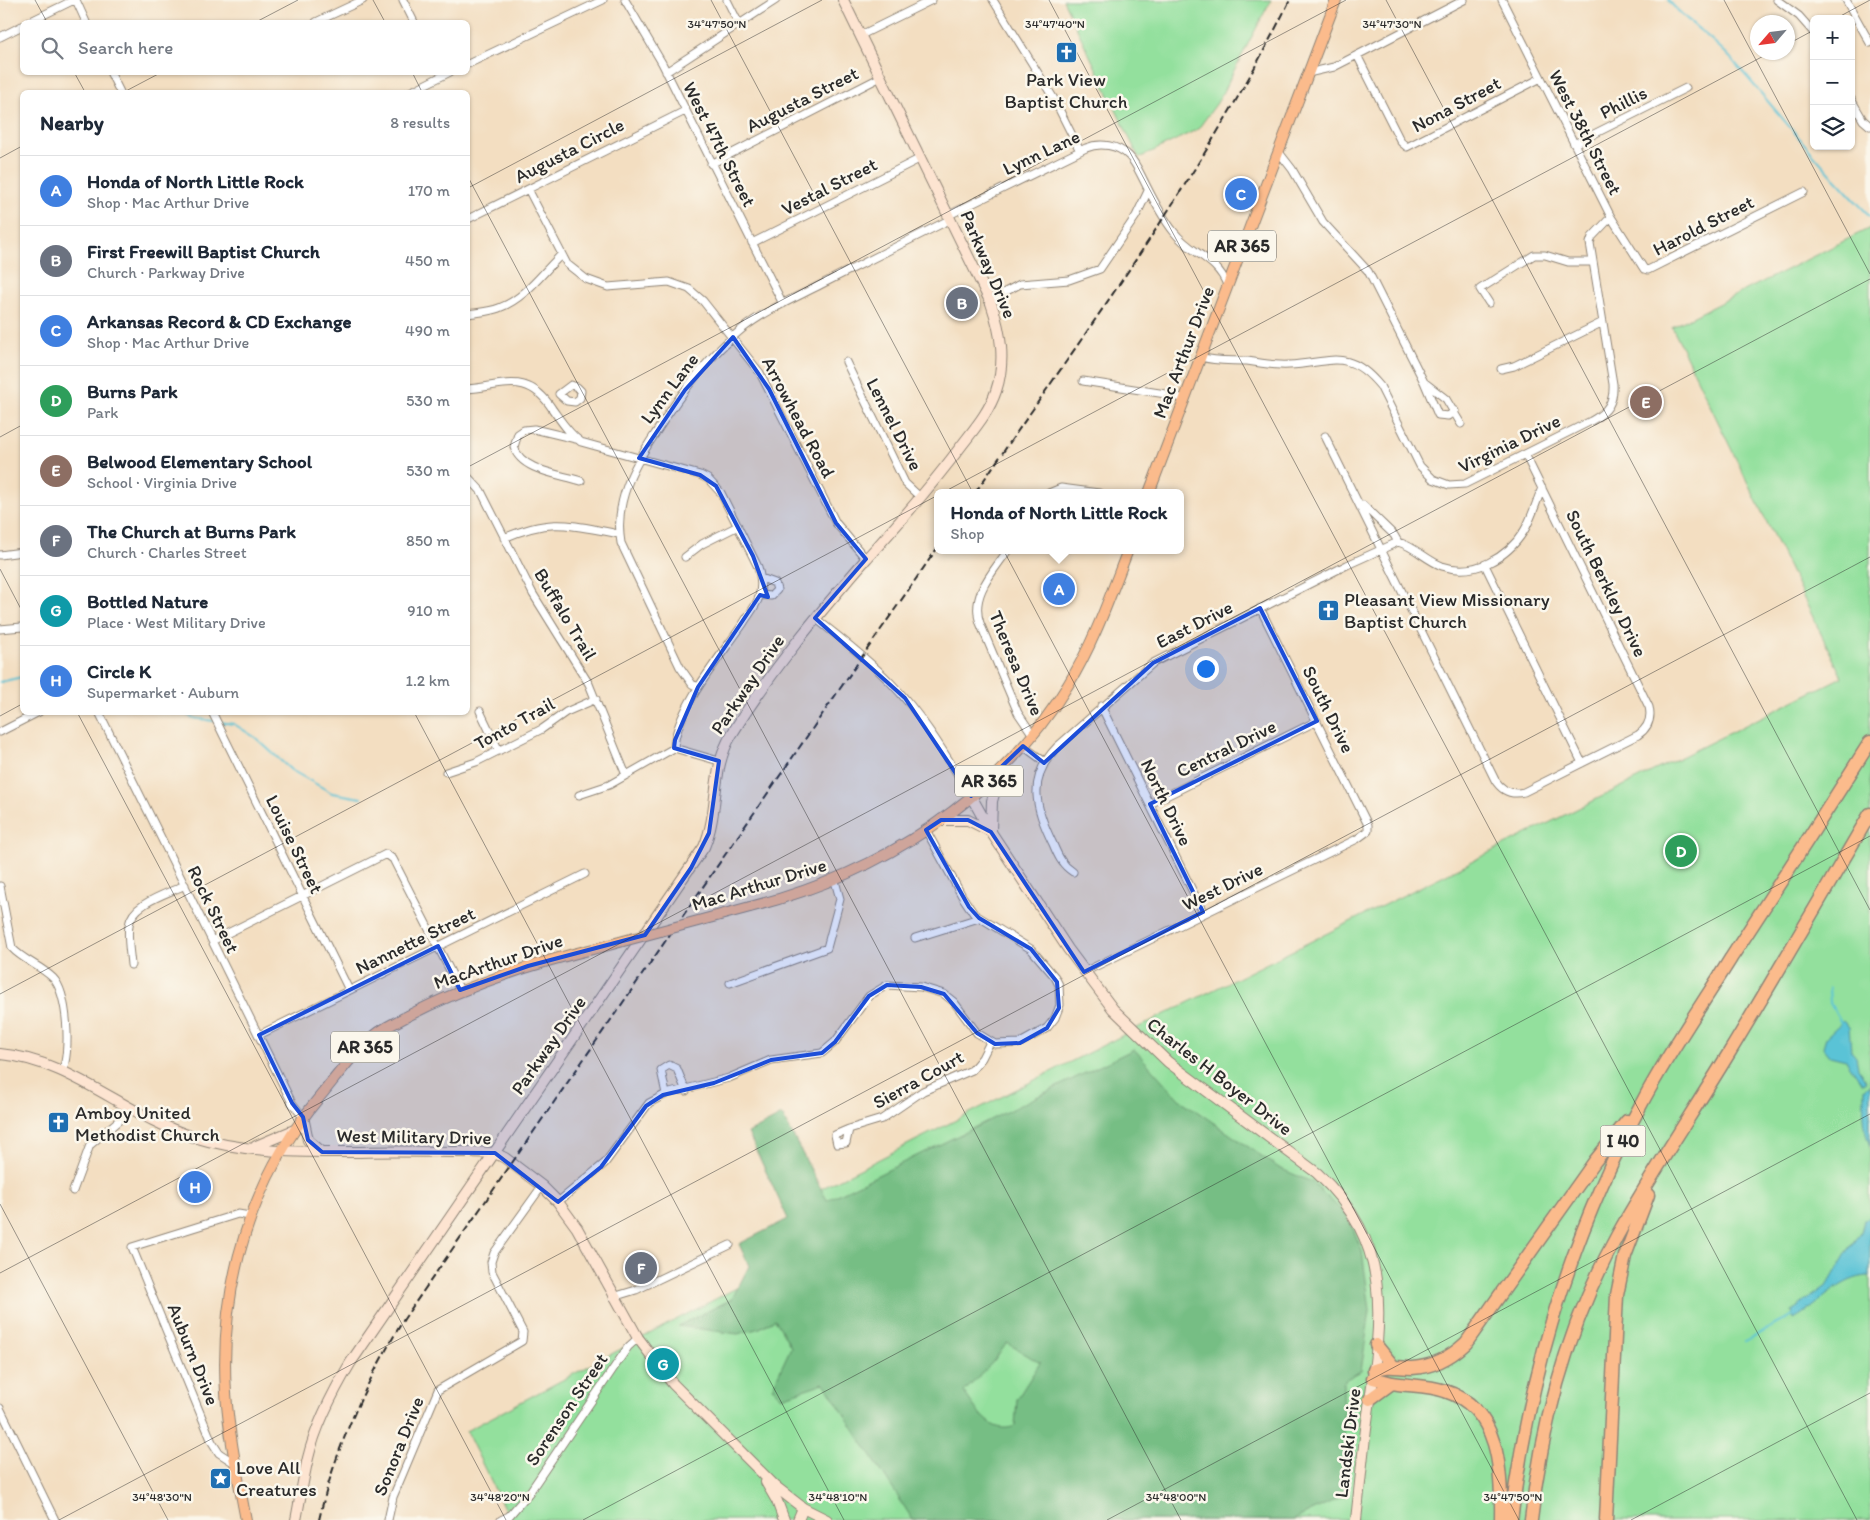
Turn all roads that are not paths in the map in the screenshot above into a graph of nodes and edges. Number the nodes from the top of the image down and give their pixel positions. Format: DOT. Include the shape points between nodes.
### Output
graph roads {
  1 [pos="75,0"];
  2 [pos="363,0"];
  3 [pos="403,0"];
  4 [pos="603,0"];
  5 [pos="625,0"];
  6 [pos="727,0"];
  7 [pos="776,0"];
  8 [pos="843,0"];
  9 [pos="932,0"];
  10 [pos="993,0"];
  11 [pos="1336,0"];
  12 [pos="1464,0"];
  13 [pos="1502,0"];
  14 [pos="1777,0"];
  15 [pos="1846,0"];
  16 [pos="33,20"];
  17 [pos="85,20"];
  18 [pos="320,20"];
  19 [pos="413,20"];
  20 [pos="739,24"];
  21 [pos="20,27"];
  22 [pos="1810,28"];
  23 [pos="860,35"];
  24 [pos="0,37"];
  25 [pos="1870,43"];
  26 [pos="1357,55"];
  27 [pos="470,63"];
  28 [pos="666,72"];
  29 [pos="1308,73"];
  30 [pos="112,75"];
  31 [pos="439,75"];
  32 [pos="881,77"];
  33 [pos="1541,78"];
  34 [pos="1686,88"];
  35 [pos="119,90"];
  36 [pos="413,90"];
  37 [pos="1854,105"];
  38 [pos="685,110"];
  39 [pos="1870,126"];
  40 [pos="1574,144"];
  41 [pos="1080,151"];
  42 [pos="1278,151"];
  43 [pos="921,158"];
  44 [pos="711,164"];
  45 [pos="528,189"];
  46 [pos="1148,191"];
  47 [pos="1804,192"];
  48 [pos="950,217"];
  49 [pos="1611,217"];
  50 [pos="470,218"];
  51 [pos="752,243"];
  52 [pos="561,255"];
  53 [pos="1592,262"];
  54 [pos="1215,264"];
  55 [pos="1232,272"];
  56 [pos="1227,286"];
  57 [pos="990,300"];
  58 [pos="783,304"];
  59 [pos="1489,304"];
  60 [pos="470,314"];
  61 [pos="1603,322"];
  62 [pos="733,337"];
  63 [pos="1201,358"];
  64 [pos="846,362"];
  65 [pos="1610,366"];
  66 [pos="1501,369"];
  67 [pos="1083,381"];
  68 [pos="1424,382"];
  69 [pos="470,389"];
  70 [pos="559,394"];
  71 [pos="1184,399"];
  72 [pos="548,401"];
  73 [pos="1455,411"];
  74 [pos="1461,424"];
  75 [pos="1325,436"];
  76 [pos="576,439"];
  77 [pos="1525,454"];
  78 [pos="639,458"];
  79 [pos="470,478"];
  80 [pos="581,481"];
  81 [pos="1542,488"];
  82 [pos="1150,489"];
  83 [pos="921,498"];
  84 [pos="1356,498"];
  85 [pos="738,526"];
  86 [pos="619,534"];
  87 [pos="504,538"];
  88 [pos="1398,542"];
  89 [pos="1382,548"];
  90 [pos="20,552"];
  91 [pos="1005,554"];
  92 [pos="1126,554"];
  93 [pos="0,555"];
  94 [pos="686,557"];
  95 [pos="866,559"];
  96 [pos="1484,565"];
  97 [pos="762,578"];
  98 [pos="760,595"];
  99 [pos="1260,608"];
  100 [pos="816,618"];
  101 [pos="20,627"];
  102 [pos="0,630"];
  103 [pos="698,687"];
  104 [pos="596,699"];
  105 [pos="1101,706"];
  106 [pos="480,711"];
  107 [pos="33,715"];
  108 [pos="100,715"];
  109 [pos="214,718"];
  110 [pos="1317,721"];
  111 [pos="0,732"];
  112 [pos="1033,734"];
  113 [pos="1870,742"];
  114 [pos="1023,746"];
  115 [pos="674,748"];
  116 [pos="499,751"];
  117 [pos="719,761"];
  118 [pos="1045,762"];
  119 [pos="1582,763"];
  120 [pos="1002,770"];
  121 [pos="446,772"];
  122 [pos="626,776"];
  123 [pos="580,794"];
  124 [pos="970,796"];
  125 [pos="1150,804"];
  126 [pos="1870,814"];
  127 [pos="941,820"];
  128 [pos="1368,825"];
  129 [pos="926,830"];
  130 [pos="991,832"];
  131 [pos="1073,872"];
  132 [pos="585,874"];
  133 [pos="835,881"];
  134 [pos="185,885"];
  135 [pos="0,886"];
  136 [pos="302,895"];
  137 [pos="1203,912"];
  138 [pos="979,918"];
  139 [pos="915,938"];
  140 [pos="212,941"];
  141 [pos="438,946"];
  142 [pos="601,947"];
  143 [pos="132,965"];
  144 [pos="1084,972"];
  145 [pos="730,983"];
  146 [pos="349,990"];
  147 [pos="460,990"];
  148 [pos="259,1035"];
  149 [pos="990,1042"];
  150 [pos="0,1054"];
  151 [pos="62,1072"];
  152 [pos="686,1090"];
  153 [pos="666,1094"];
  154 [pos="1644,1099"];
  155 [pos="131,1110"];
  156 [pos="303,1117"];
  157 [pos="849,1129"];
  158 [pos="294,1130"];
  159 [pos="251,1148"];
  160 [pos="281,1151"];
  161 [pos="322,1152"];
  162 [pos="470,1152"];
  163 [pos="494,1153"];
  164 [pos="483,1170"];
  165 [pos="1655,1174"];
  166 [pos="542,1186"];
  167 [pos="73,1191"];
  168 [pos="558,1202"];
  169 [pos="250,1216"];
  170 [pos="730,1245"];
  171 [pos="613,1296"];
  172 [pos="638,1338"];
  173 [pos="1376,1345"];
  174 [pos="1393,1366"];
  175 [pos="1373,1374"];
  176 [pos="1392,1384"];
  177 [pos="1370,1399"];
  178 [pos="0,1408"];
  179 [pos="236,1464"];
  180 [pos="760,1472"];
  181 [pos="803,1508"];
  182 [pos="56,1520"];
  183 [pos="246,1520"];
  184 [pos="296,1520"];
  185 [pos="388,1520"];
  186 [pos="501,1520"];
  187 [pos="784,1520"];
  188 [pos="798,1520"];
  189 [pos="827,1520"];
  190 [pos="1356,1520"];
  191 [pos="1501,1520"];
  192 [pos="1511,1520"];
  193 [pos="1531,1520"];
  194 [pos="1606,1520"];
  1 -- 16 [label="street"];
  1 -- 17 [label="street"];
  2 -- 18 [label="street"];
  3 -- 19 [label="street"];
  4 -- 27 [label="street"];
  5 -- 28 [label="street, West 47th Street"];
  6 -- 20 [label="street"];
  7 -- 20 [label="street"];
  8 -- 23 [label="street, Parkway Drive"];
  9 -- 23 [label="street, Augusta Street"];
  10 -- 41 [label="street" via="1054,100"];
  11 -- 29 [label="main road, Mac Arthur Drive / AR 365"];
  12 -- 26 [label="street"];
  13 -- 33 [label="street, West 38th Street"];
  14 -- 22 [label="street"];
  15 -- 25 [label="street"];
  20 -- 28 [label="street"];
  21 -- 24 [label="street"];
  23 -- 32 [label="street, Parkway Drive"];
  26 -- 29 [label="street" via="1327,70"];
  26 -- 33 [label="street, Nona Street" via="1400,142 1405,146"];
  28 -- 38 [label="street, West 47th Street"];
  29 -- 42 [label="main road, Mac Arthur Drive / AR 365"];
  30 -- 35 [label="street"];
  31 -- 36 [label="street"];
  32 -- 43 [label="street, Parkway Drive"];
  32 -- 44 [label="street, Augusta Street"];
  33 -- 40 [label="street, West 38th Street"];
  34 -- 40 [label="street, Phillis"];
  37 -- 39 [label="street"];
  38 -- 44 [label="street, West 47th Street"];
  38 -- 45 [label="street, Augusta Circle"];
  40 -- 49 [label="street, West 38th Street"];
  41 -- 46 [label="street, Lynn Lane" via="1099,145 1121,150 1133,161"];
  41 -- 48 [label="street, Lynn Lane"];
  42 -- 55 [label="main road, Mac Arthur Drive / AR 365"];
  42 -- 68 [label="street" via="1322,222 1368,271"];
  43 -- 48 [label="street, Parkway Drive"];
  43 -- 51 [label="street, Vestal Street"];
  44 -- 51 [label="street, West 47th Street"];
  45 -- 50 [label="street, Augusta Circle"];
  45 -- 52 [label="street, Arrowhead Road"];
  46 -- 54 [label="street, Lynn Lane" via="1182,243"];
  46 -- 57 [label="street" via="1136,216 1100,269 1069,280 1020,284"];
  47 -- 49 [label="street, Harold Street" via="1648,270 1642,268"];
  48 -- 57 [label="street, Parkway Drive"];
  48 -- 58 [label="street, Lynn Lane"];
  49 -- 53 [label="street, West 38th Street" via="1590,241"];
  51 -- 58 [label="street, West 47th Street"];
  52 -- 60 [label="street" via="507,305"];
  52 -- 62 [label="street, Arrowhead Road" via="577,273 596,284 618,286 658,282 688,289 703,301"];
  53 -- 59 [label="street" via="1568,262 1542,254 1530,256 1480,289"];
  53 -- 61 [label="street, West 38th Street"];
  54 -- 55 [label="street, Lynn Lane"];
  54 -- 56 [label="street, Lynn Lane"];
  55 -- 56 [label="main road, Mac Arthur Drive / AR 365"];
  56 -- 63 [label="main road, Mac Arthur Drive / AR 365"];
  57 -- 83 [label="street, Parkway Drive" via="1002,344 997,389 978,423"];
  58 -- 62 [label="street, Lynn Lane" via="751,322"];
  61 -- 65 [label="street, West 38th Street"];
  61 -- 66 [label="street" via="1514,366"];
  62 -- 78 [label="street, Lynn Lane" via="685,390"];
  62 -- 95 [label="street, Arrowhead Road" via="769,389 836,524"];
  63 -- 71 [label="main road, Mac Arthur Drive / AR 365"];
  63 -- 77 [label="street, Virginia Drive" via="1283,365 1333,359 1357,365 1380,386 1424,471 1441,483 1465,484"];
  64 -- 83 [label="street, Lennel Drive" via="905,483"];
  65 -- 77 [label="street, Virginia Drive" via="1614,393 1606,411"];
  67 -- 71 [label="street"];
  68 -- 73 [label="street" via="1446,399"];
  68 -- 73 [label="street" via="1438,415 1448,416"];
  69 -- 72 [label="street" via="524,384 538,390"];
  70 -- 72 [label="street"];
  71 -- 82 [label="main road, Mac Arthur Drive / AR 365"];
  72 -- 76 [label="street"];
  73 -- 74 [label="street"];
  75 -- 84 [label="street"];
  76 -- 78 [label="street"];
  76 -- 80 [label="street" via="527,429 518,434 514,447 519,458 528,465"];
  77 -- 81 [label="street, South Berkley Drive"];
  78 -- 85 [label="street" via="708,479 721,493"];
  78 -- 86 [label="street, Lynn Lane" via="621,506"];
  79 -- 87 [label="street, Buffalo Trail" via="481,491"];
  81 -- 96 [label="street" via="1518,539 1506,552"];
  81 -- 119 [label="street, South Berkley Drive" via="1651,717 1638,735"];
  83 -- 95 [label="street, Parkway Drive"];
  84 -- 88 [label="street"];
  84 -- 89 [label="street"];
  85 -- 94 [label="street" via="702,544"];
  85 -- 97 [label="street"];
  86 -- 87 [label="street" via="548,523"];
  86 -- 103 [label="street, Lynn Lane" via="628,562 680,667"];
  87 -- 104 [label="street, Buffalo Trail" via="533,594"];
  88 -- 89 [label="street, East Drive"];
  88 -- 96 [label="street" via="1442,566 1463,569"];
  89 -- 99 [label="street, East Drive"];
  89 -- 119 [label="street" via="1495,780 1504,790 1524,792"];
  90 -- 93 [label="street"];
  91 -- 112 [label="street, Theresa Drive" via="982,589 976,609 1018,713"];
  92 -- 112 [label="main road, Mac Arthur Drive / AR 365" via="1083,658 1058,702"];
  95 -- 100 [label="street, Parkway Drive"];
  96 -- 119 [label="street"];
  97 -- 98 [label="street"];
  97 -- 98 [label="street" via="775,583 777,590 771,596"];
  98 -- 103 [label="street"];
  99 -- 105 [label="street, East Drive" via="1153,663"];
  99 -- 110 [label="street, South Drive"];
  100 -- 117 [label="street, Parkway Drive" via="730,736"];
  100 -- 124 [label="street" via="879,670 905,698 931,732"];
  101 -- 102 [label="street"];
  103 -- 115 [label="street" via="677,733"];
  104 -- 116 [label="street, Tonto Trail" via="566,712 542,729"];
  104 -- 122 [label="street, Buffalo Trail"];
  105 -- 118 [label="street, East Drive" via="1056,747"];
  105 -- 125 [label="street, North Drive"];
  106 -- 116 [label="street"];
  107 -- 111 [label="street"];
  108 -- 134 [label="street, Rock Street"];
  109 -- 136 [label="street, Louise Street"];
  110 -- 125 [label="street, Central Drive"];
  110 -- 128 [label="street, South Drive"];
  112 -- 114 [label="main road, Mac Arthur Drive / AR 365"];
  113 -- 154 [label="highway, I 40"];
  114 -- 118 [label="street"];
  114 -- 120 [label="main road, Mac Arthur Drive / AR 365"];
  115 -- 117 [label="street"];
  115 -- 122 [label="street"];
  116 -- 121 [label="street, Tonto Trail"];
  117 -- 163 [label="street, Parkway Drive" via="712,820 698,858"];
  118 -- 131 [label="street" via="1037,791 1038,812 1062,864"];
  120 -- 124 [label="main road, Mac Arthur Drive / AR 365"];
  120 -- 130 [label="street" via="992,801"];
  122 -- 123 [label="street"];
  124 -- 127 [label="main road, Mac Arthur Drive / AR 365"];
  124 -- 130 [label="street, Charles H Boyer Drive"];
  125 -- 137 [label="street, North Drive"];
  126 -- 165 [label="highway, I 40"];
  127 -- 129 [label="main road, Mac Arthur Drive / AR 365"];
  127 -- 130 [label="street" via="968,820"];
  128 -- 137 [label="street, West Drive" via="1368,830 1357,839"];
  129 -- 133 [label="main road, Mac Arthur Drive / AR 365" via="885,856"];
  129 -- 138 [label="street" via="962,896"];
  130 -- 144 [label="street, Charles H Boyer Drive"];
  132 -- 141 [label="street, Nannette Street"];
  133 -- 142 [label="main road, Mac Arthur Drive / AR 365, bridge" via="805,893"];
  133 -- 145 [label="street" via="840,899 827,948"];
  134 -- 140 [label="street, Rock Street"];
  134 -- 143 [label="street" via="133,914 128,926"];
  135 -- 151 [label="street" via="12,948 54,978 62,993 67,1057"];
  136 -- 140 [label="street"];
  136 -- 141 [label="street" via="383,854 389,855"];
  136 -- 146 [label="street, Louise Street"];
  137 -- 144 [label="street, West Drive"];
  138 -- 139 [label="street"];
  138 -- 149 [label="street" via="1030,949 1054,977 1060,994 1057,1015 1047,1028 1013,1045"];
  140 -- 148 [label="street, Rock Street"];
  141 -- 146 [label="street, Nannette Street"];
  141 -- 147 [label="street"];
  142 -- 147 [label="main road, MacArthur Drive / AR 365" via="528,966"];
  144 -- 173 [label="street, Charles H Boyer Drive" via="1112,1009 1149,1046 1300,1158 1344,1200 1362,1230 1374,1264 1378,1300"];
  146 -- 148 [label="street, Nannette Street"];
  147 -- 156 [label="main road, MacArthur Drive / AR 365" via="386,1028 346,1066"];
  148 -- 156 [label="street, Rock Street" via="292,1103"];
  149 -- 152 [label="street" via="977,1033 944,994 920,987 887,985 869,996 835,1042 822,1052 772,1060 729,1078"];
  149 -- 157 [label="street, Sierra Court" via="972,1070 923,1090 882,1119"];
  150 -- 151 [label="street, West Military Drive" via="23,1057"];
  151 -- 155 [label="street, West Military Drive"];
  152 -- 153 [label="street"];
  152 -- 153 [label="street" via="677,1069 669,1065 661,1070"];
  153 -- 168 [label="street" via="646,1106 605,1163"];
  154 -- 174 [label="highway" via="1466,1344 1435,1363 1414,1368"];
  154 -- 192 [label="highway, I 40" via="1595,1201 1559,1295 1526,1426"];
  155 -- 159 [label="street, West Military Drive" via="195,1138"];
  155 -- 167 [label="street" via="90,1145"];
  156 -- 158 [label="main road, MacArthur Drive / AR 365"];
  156 -- 161 [label="street" via="308,1140"];
  158 -- 159 [label="street"];
  158 -- 160 [label="main road, MacArthur Drive / AR 365"];
  159 -- 160 [label="street, West Military Drive"];
  160 -- 161 [label="street, West Military Drive"];
  160 -- 169 [label="main road, MacArthur Drive / AR 365"];
  161 -- 162 [label="street, West Military Drive"];
  162 -- 163 [label="street, West Military Drive"];
  162 -- 164 [label="street"];
  163 -- 164 [label="street, Parkway Drive"];
  163 -- 166 [label="street, West Military Drive"];
  164 -- 184 [label="street, Parkway Drive" via="342,1377 319,1423"];
  165 -- 193 [label="highway, I 40" via="1616,1237 1565,1355 1536,1475"];
  165 -- 194 [label="highway" via="1625,1256 1617,1295"];
  166 -- 168 [label="street, West Military Drive"];
  166 -- 185 [label="street, Sonora Drive" via="494,1253 491,1262 492,1272 523,1332 522,1341 438,1390 394,1497"];
  168 -- 171 [label="street, West Military Drive" via="577,1228"];
  169 -- 179 [label="main road, MacArthur Drive / AR 365" via="234,1272 226,1336 226,1392"];
  169 -- 179 [label="street, Auburn Drive" via="238,1214 132,1247 212,1442 219,1453"];
  170 -- 171 [label="street" via="636,1290"];
  171 -- 172 [label="street, West Military Drive"];
  172 -- 180 [label="street, West Military Drive" via="673,1384"];
  172 -- 186 [label="street, Sorenson Street" via="628,1347 529,1493 509,1516"];
  173 -- 174 [label="highway"];
  173 -- 175 [label="street, Charles H Boyer Drive"];
  174 -- 175 [label="highway"];
  175 -- 176 [label="highway"];
  175 -- 177 [label="street, Landski Drive"];
  176 -- 177 [label="highway"];
  176 -- 191 [label="highway" via="1450,1393 1470,1404 1483,1418 1497,1451 1502,1489"];
  177 -- 190 [label="street, Landski Drive"];
  178 -- 182 [label="street"];
  179 -- 183 [label="main road, MacArthur Drive / AR 365"];
  180 -- 181 [label="street, West Military Drive"];
  180 -- 187 [label="street"];
  181 -- 188 [label="street"];
  181 -- 189 [label="street, West Military Drive"];
}
